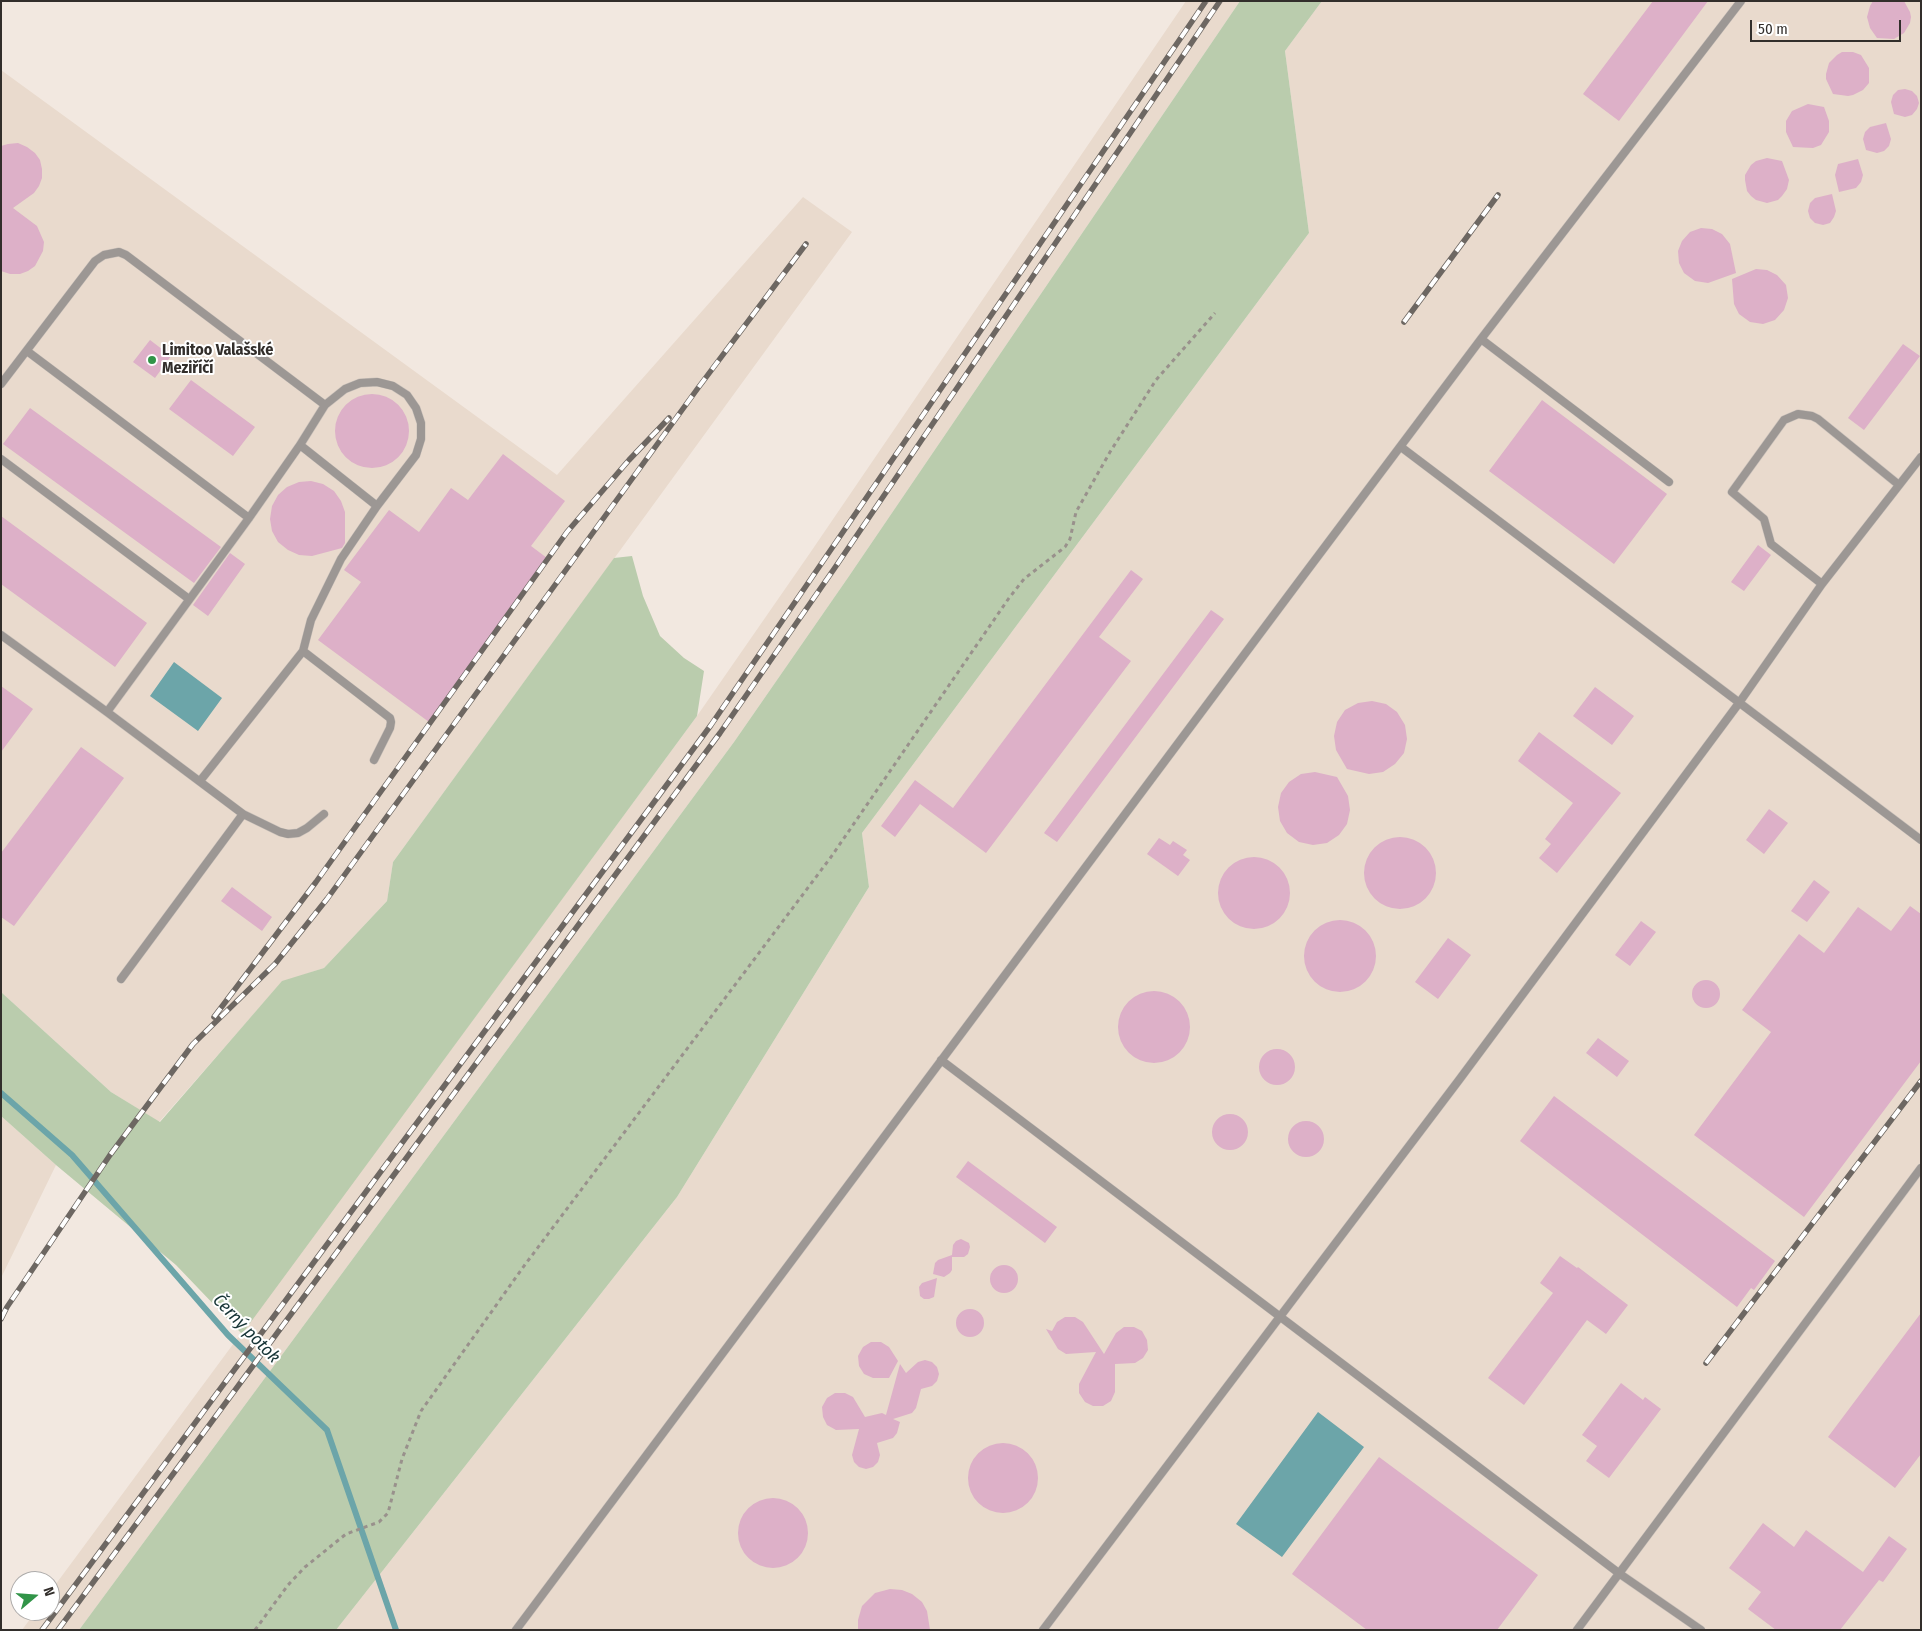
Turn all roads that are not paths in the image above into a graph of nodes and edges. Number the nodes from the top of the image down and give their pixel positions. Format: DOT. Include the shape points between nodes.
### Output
graph roads {
  1 [pos="1741,1"];
  2 [pos="1481,339"];
  3 [pos="27,350"];
  4 [pos="1,384"];
  5 [pos="325,404"];
  6 [pos="300,445"];
  7 [pos="1401,447"];
  8 [pos="1921,457"];
  9 [pos="1,459"];
  10 [pos="1668,482"];
  11 [pos="1899,485"];
  12 [pos="377,506"];
  13 [pos="249,518"];
  14 [pos="1822,584"];
  15 [pos="189,599"];
  16 [pos="1,635"];
  17 [pos="303,651"];
  18 [pos="1739,703"];
  19 [pos="107,712"];
  20 [pos="374,760"];
  21 [pos="200,781"];
  22 [pos="243,814"];
  23 [pos="324,814"];
  24 [pos="1921,840"];
  25 [pos="121,979"];
  26 [pos="941,1060"];
  27 [pos="1921,1168"];
  28 [pos="1281,1316"];
  29 [pos="1620,1574"];
  30 [pos="516,1630"];
  31 [pos="1044,1630"];
  32 [pos="1577,1630"];
  33 [pos="1702,1630"];
  1 -- 2 [label="lane"];
  2 -- 7 [label="lane"];
  2 -- 10 [label="lane"];
  3 -- 4 [label="lane"];
  3 -- 5 [label="lane" via="95,262 104,255 119,252"];
  3 -- 13 [label="lane"];
  5 -- 6 [label="lane"];
  5 -- 12 [label="lane" via="345,389 360,383 377,382 406,395 416,408 421,423 416,455"];
  6 -- 12 [label="lane"];
  6 -- 13 [label="lane"];
  7 -- 18 [label="lane"];
  7 -- 26 [label="lane"];
  8 -- 11 [label="lane"];
  9 -- 15 [label="lane"];
  11 -- 14 [label="lane"];
  11 -- 14 [label="lane" via="1818,419 1798,414 1784,420 1732,492 1764,519 1771,544"];
  12 -- 17 [label="lane" via="341,559 311,620"];
  13 -- 15 [label="lane"];
  14 -- 18 [label="lane"];
  15 -- 19 [label="lane"];
  16 -- 19 [label="lane"];
  17 -- 20 [label="lane" via="390,718 390,728"];
  17 -- 21 [label="lane"];
  18 -- 24 [label="lane"];
  18 -- 28 [label="lane"];
  19 -- 21 [label="lane"];
  21 -- 22 [label="lane"];
  22 -- 23 [label="lane" via="288,834 298,833"];
  22 -- 25 [label="lane"];
  26 -- 28 [label="lane"];
  26 -- 30 [label="lane"];
  27 -- 29 [label="lane"];
  28 -- 29 [label="lane"];
  28 -- 31 [label="lane"];
  29 -- 32 [label="lane"];
  29 -- 33 [label="lane"];
}
